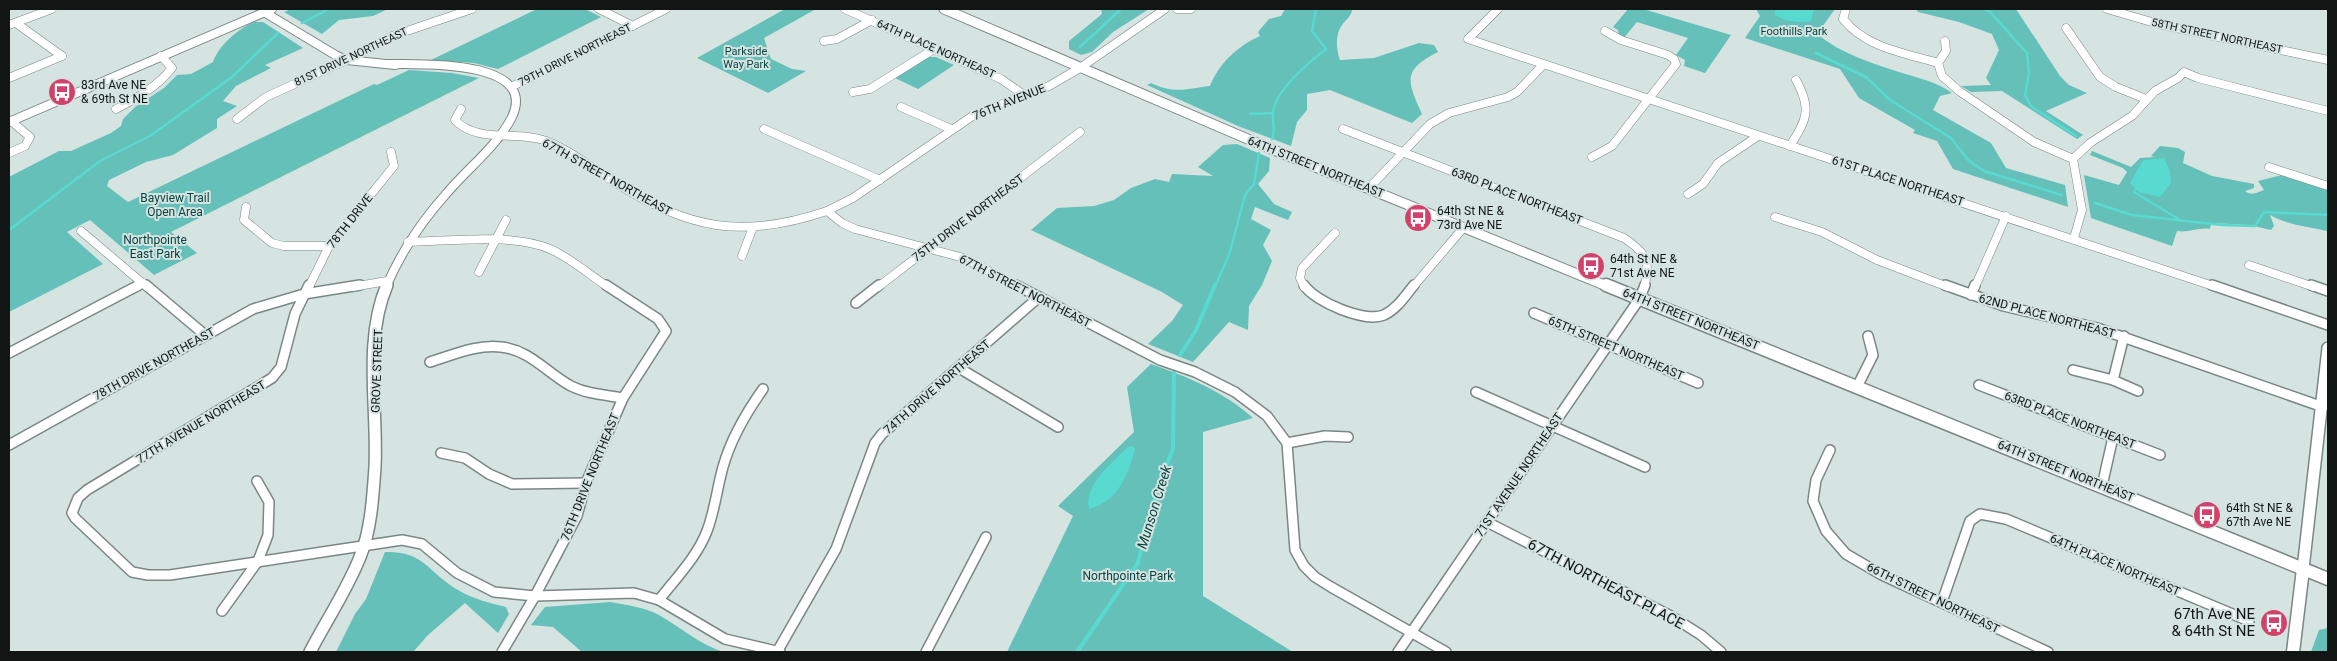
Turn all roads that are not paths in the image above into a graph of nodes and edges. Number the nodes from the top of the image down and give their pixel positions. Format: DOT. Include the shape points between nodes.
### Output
graph roads {
  1 [pos="52,9"];
  2 [pos="472,9"];
  3 [pos="599,9"];
  4 [pos="666,9"];
  5 [pos="845,9"];
  6 [pos="944,9"];
  7 [pos="1164,9"];
  8 [pos="1177,9"];
  9 [pos="1191,9"];
  10 [pos="1498,9"];
  11 [pos="1846,9"];
  12 [pos="2107,9"];
  13 [pos="265,10"];
  14 [pos="872,20"];
  15 [pos="12,24"];
  16 [pos="633,26"];
  17 [pos="2066,28"];
  18 [pos="1605,31"];
  19 [pos="1468,39"];
  20 [pos="824,41"];
  21 [pos="1946,41"];
  22 [pos="934,49"];
  23 [pos="161,56"];
  24 [pos="347,60"];
  25 [pos="2328,60"];
  26 [pos="1938,63"];
  27 [pos="1543,65"];
  28 [pos="1080,68"];
  29 [pos="9,78"];
  30 [pos="1796,80"];
  31 [pos="511,87"];
  32 [pos="853,92"];
  33 [pos="1024,95"];
  34 [pos="2276,97"];
  35 [pos="2146,99"];
  36 [pos="1650,100"];
  37 [pos="2274,106"];
  38 [pos="901,107"];
  39 [pos="116,109"];
  40 [pos="460,109"];
  41 [pos="2328,110"];
  42 [pos="237,119"];
  43 [pos="10,122"];
  44 [pos="951,129"];
  45 [pos="1343,129"];
  46 [pos="764,130"];
  47 [pos="1080,132"];
  48 [pos="500,135"];
  49 [pos="1758,136"];
  50 [pos="29,142"];
  51 [pos="1790,146"];
  52 [pos="391,152"];
  53 [pos="1403,152"];
  54 [pos="9,153"];
  55 [pos="1592,157"];
  56 [pos="2073,160"];
  57 [pos="2268,167"];
  58 [pos="880,180"];
  59 [pos="2328,186"];
  60 [pos="1368,188"];
  61 [pos="1688,194"];
  62 [pos="246,207"];
  63 [pos="827,211"];
  64 [pos="2006,216"];
  65 [pos="1775,217"];
  66 [pos="506,220"];
  67 [pos="1464,227"];
  68 [pos="753,228"];
  69 [pos="81,231"];
  70 [pos="1335,233"];
  71 [pos="2074,238"];
  72 [pos="495,240"];
  73 [pos="408,242"];
  74 [pos="329,246"];
  75 [pos="929,248"];
  76 [pos="742,256"];
  77 [pos="2249,265"];
  78 [pos="479,272"];
  79 [pos="387,281"];
  80 [pos="143,283"];
  81 [pos="2328,291"];
  82 [pos="304,294"];
  83 [pos="1971,295"];
  84 [pos="1039,298"];
  85 [pos="1640,298"];
  86 [pos="856,303"];
  87 [pos="1534,313"];
  88 [pos="2328,325"];
  89 [pos="205,335"];
  90 [pos="1868,336"];
  91 [pos="2124,336"];
  92 [pos="1608,344"];
  93 [pos="2328,348"];
  94 [pos="9,353"];
  95 [pos="430,362"];
  96 [pos="959,368"];
  97 [pos="2073,370"];
  98 [pos="2112,380"];
  99 [pos="1698,383"];
  100 [pos="1979,385"];
  101 [pos="1857,387"];
  102 [pos="763,389"];
  103 [pos="2138,391"];
  104 [pos="1476,392"];
  105 [pos="623,398"];
  106 [pos="2325,400"];
  107 [pos="1552,425"];
  108 [pos="1058,427"];
  109 [pos="1348,437"];
  110 [pos="2113,437"];
  111 [pos="1287,443"];
  112 [pos="9,445"];
  113 [pos="1830,450"];
  114 [pos="441,453"];
  115 [pos="2160,455"];
  116 [pos="1645,467"];
  117 [pos="257,481"];
  118 [pos="586,483"];
  119 [pos="2102,486"];
  120 [pos="78,498"];
  121 [pos="1487,522"];
  122 [pos="986,536"];
  123 [pos="364,545"];
  124 [pos="258,560"];
  125 [pos="2303,569"];
  126 [pos="2328,579"];
  127 [pos="535,596"];
  128 [pos="659,600"];
  129 [pos="1942,602"];
  130 [pos="222,611"];
  131 [pos="2249,621"];
  132 [pos="1411,633"];
  133 [pos="310,652"];
  134 [pos="502,652"];
  135 [pos="778,652"];
  136 [pos="926,652"];
  137 [pos="1398,652"];
  138 [pos="1446,652"];
  139 [pos="1721,652"];
  140 [pos="2048,652"];
  141 [pos="2293,652"];
  1 -- 15 [label="street"];
  2 -- 24 [label="street, 81ST DRIVE NORTHEAST" via="404,31"];
  3 -- 16 [label="street"];
  4 -- 16 [label="street, 79TH DRIVE NORTHEAST"];
  5 -- 14 [label="street, 64TH PLACE NORTHEAST"];
  6 -- 28 [label="main road, 64TH STREET NORTHEAST"];
  7 -- 28 [label="street, 76TH AVENUE"];
  8 -- 9 [label="street"];
  10 -- 19 [label="street"];
  11 -- 26 [label="street" via="1843,19 1847,26 1863,38"];
  12 -- 25 [label="street, 58TH STREET NORTHEAST" via="2178,30"];
  13 -- 23 [label="street"];
  13 -- 24 [label="street"];
  14 -- 20 [label="street" via="837,39"];
  14 -- 22 [label="street, 64TH PLACE NORTHEAST"];
  15 -- 29 [label="street" via="62,56"];
  16 -- 31 [label="street, 79TH DRIVE NORTHEAST"];
  17 -- 35 [label="street" via="2100,77"];
  18 -- 36 [label="street" via="1674,59 1675,68"];
  19 -- 27 [label="street, 61ST PLACE NORTHEAST"];
  21 -- 26 [label="street" via="1946,50"];
  22 -- 32 [label="street" via="870,89"];
  22 -- 33 [label="street, 64TH PLACE NORTHEAST" via="1001,78"];
  23 -- 39 [label="street" via="172,68 167,76 141,96"];
  23 -- 43 [label="street"];
  24 -- 31 [label="street" via="483,71 499,76"];
  24 -- 42 [label="street, 81ST DRIVE NORTHEAST" via="266,97"];
  26 -- 56 [label="street" via="1942,76 1953,87 2034,142"];
  27 -- 36 [label="street, 61ST PLACE NORTHEAST"];
  27 -- 53 [label="street" via="1508,97 1439,118"];
  28 -- 33 [label="street, 76TH AVENUE" via="1049,86"];
  28 -- 60 [label="main road, 64TH STREET NORTHEAST"];
  30 -- 51 [label="street" via="1807,101 1808,112"];
  31 -- 48 [label="street, GROVE STREET" via="516,104"];
  33 -- 44 [label="street, 76TH AVENUE" via="994,106"];
  34 -- 35 [label="street" via="2184,72 2154,90"];
  34 -- 37 [label="street"];
  34 -- 41 [label="street"];
  35 -- 56 [label="street" via="2132,116 2090,143"];
  36 -- 49 [label="street, 61ST PLACE NORTHEAST"];
  36 -- 55 [label="street" via="1612,146"];
  38 -- 44 [label="street"];
  40 -- 48 [label="street, 67TH STREET NORTHEAST" via="455,120 462,128"];
  43 -- 50 [label="street" via="30,137"];
  44 -- 58 [label="street, 76TH AVENUE"];
  45 -- 53 [label="street, 63RD PLACE NORTHEAST"];
  46 -- 58 [label="street"];
  47 -- 75 [label="street, 75TH DRIVE NORTHEAST"];
  48 -- 68 [label="street, 67TH STREET NORTHEAST" via="545,141 668,213 728,228"];
  48 -- 73 [label="street, GROVE STREET" via="435,206"];
  49 -- 51 [label="street, 61ST PLACE NORTHEAST"];
  49 -- 61 [label="street" via="1718,163 1703,184"];
  50 -- 54 [label="street"];
  51 -- 64 [label="street, 61ST PLACE NORTHEAST"];
  52 -- 74 [label="street, 78TH DRIVE" via="394,166"];
  53 -- 60 [label="street"];
  53 -- 85 [label="street, 63RD PLACE NORTHEAST" via="1612,233 1635,245 1649,264 1650,274"];
  56 -- 71 [label="street" via="2082,210"];
  57 -- 59 [label="street"];
  58 -- 63 [label="street, 76TH AVENUE"];
  60 -- 67 [label="main road, 64TH STREET NORTHEAST"];
  62 -- 74 [label="street" via="244,220 272,243"];
  63 -- 68 [label="street, 67TH STREET NORTHEAST" via="787,223"];
  63 -- 75 [label="street, 67TH STREET NORTHEAST" via="855,229"];
  64 -- 71 [label="street, 61ST PLACE NORTHEAST"];
  64 -- 83 [label="street"];
  65 -- 83 [label="street, 62ND PLACE NORTHEAST" via="1822,232 1877,260"];
  66 -- 72 [label="street"];
  67 -- 70 [label="street" via="1394,309 1382,316 1355,313 1329,304 1304,288 1299,274"];
  67 -- 85 [label="main road, 64TH STREET NORTHEAST"];
  68 -- 76 [label="street"];
  69 -- 80 [label="street"];
  71 -- 88 [label="street, 61ST PLACE NORTHEAST"];
  72 -- 73 [label="street"];
  72 -- 78 [label="street"];
  72 -- 105 [label="street, 76TH DRIVE NORTHEAST" via="532,243 550,249 658,319 666,331"];
  73 -- 79 [label="street, GROVE STREET"];
  74 -- 82 [label="street, 78TH DRIVE"];
  75 -- 84 [label="street, 67TH STREET NORTHEAST" via="964,258"];
  75 -- 86 [label="street, 75TH DRIVE NORTHEAST"];
  77 -- 81 [label="street"];
  79 -- 82 [label="street, 78TH DRIVE NORTHEAST"];
  79 -- 123 [label="street, GROVE STREET" via="375,337 375,466"];
  80 -- 89 [label="street"];
  80 -- 94 [label="street"];
  82 -- 89 [label="street, 78TH DRIVE NORTHEAST" via="254,309"];
  82 -- 120 [label="street, 77TH AVENUE NORTHEAST" via="295,314 281,367 272,378"];
  83 -- 91 [label="street, 62ND PLACE NORTHEAST"];
  84 -- 96 [label="street, 74TH DRIVE NORTHEAST"];
  84 -- 111 [label="street, 67TH STREET NORTHEAST" via="1160,360 1235,392 1267,416"];
  85 -- 92 [label="street, 71ST AVENUE NORTHEAST"];
  85 -- 101 [label="main road, 64TH STREET NORTHEAST"];
  87 -- 92 [label="street, 65TH STREET NORTHEAST"];
  89 -- 112 [label="street, 78TH DRIVE NORTHEAST"];
  90 -- 101 [label="street" via="1873,355"];
  91 -- 98 [label="street"];
  91 -- 106 [label="street, 62ND PLACE NORTHEAST"];
  92 -- 99 [label="street, 65TH STREET NORTHEAST"];
  92 -- 107 [label="street, 71ST AVENUE NORTHEAST"];
  93 -- 106 [label="street"];
  95 -- 105 [label="street" via="488,347 509,348 525,354 570,385"];
  96 -- 108 [label="street"];
  96 -- 135 [label="street, 74TH DRIVE NORTHEAST" via="875,443 836,549"];
  97 -- 98 [label="street"];
  98 -- 103 [label="street"];
  100 -- 110 [label="street, 63RD PLACE NORTHEAST"];
  101 -- 119 [label="main road, 64TH STREET NORTHEAST"];
  102 -- 128 [label="street" via="733,437 701,544"];
  104 -- 107 [label="street"];
  105 -- 118 [label="street, 76TH DRIVE NORTHEAST"];
  106 -- 125 [label="street"];
  107 -- 116 [label="street"];
  107 -- 121 [label="street, 71ST AVENUE NORTHEAST"];
  109 -- 111 [label="street" via="1325,436"];
  110 -- 115 [label="street, 63RD PLACE NORTHEAST"];
  110 -- 119 [label="street"];
  111 -- 132 [label="street" via="1295,550 1304,566 1315,577"];
  113 -- 129 [label="street, 66TH STREET NORTHEAST" via="1812,492 1815,509 1826,531 1846,554 1862,564"];
  114 -- 118 [label="street" via="465,458 488,474 512,484"];
  117 -- 124 [label="street" via="269,502 268,534"];
  118 -- 127 [label="street, 76TH DRIVE NORTHEAST" via="577,516"];
  119 -- 125 [label="main road, 64TH STREET NORTHEAST"];
  120 -- 124 [label="street" via="72,513 74,518 132,572 148,576 170,575"];
  121 -- 132 [label="street, 71ST AVENUE NORTHEAST"];
  121 -- 139 [label="street, 67TH NORTHEAST PLACE" via="1671,616"];
  122 -- 136 [label="street"];
  123 -- 124 [label="street"];
  123 -- 127 [label="street" via="402,540 422,544 473,583 494,592"];
  123 -- 133 [label="street, GROVE STREET"];
  124 -- 130 [label="street"];
  125 -- 126 [label="main road, 64TH STREET NORTHEAST"];
  125 -- 141 [label="main road"];
  127 -- 128 [label="street" via="611,593"];
  127 -- 134 [label="street, 76TH DRIVE NORTHEAST"];
  128 -- 135 [label="street" via="725,639"];
  129 -- 131 [label="street, 64TH PLACE NORTHEAST" via="1970,521 1980,514 2006,519"];
  129 -- 140 [label="street, 66TH STREET NORTHEAST"];
  132 -- 137 [label="street, 71ST AVENUE NORTHEAST"];
  132 -- 138 [label="street"];
}
